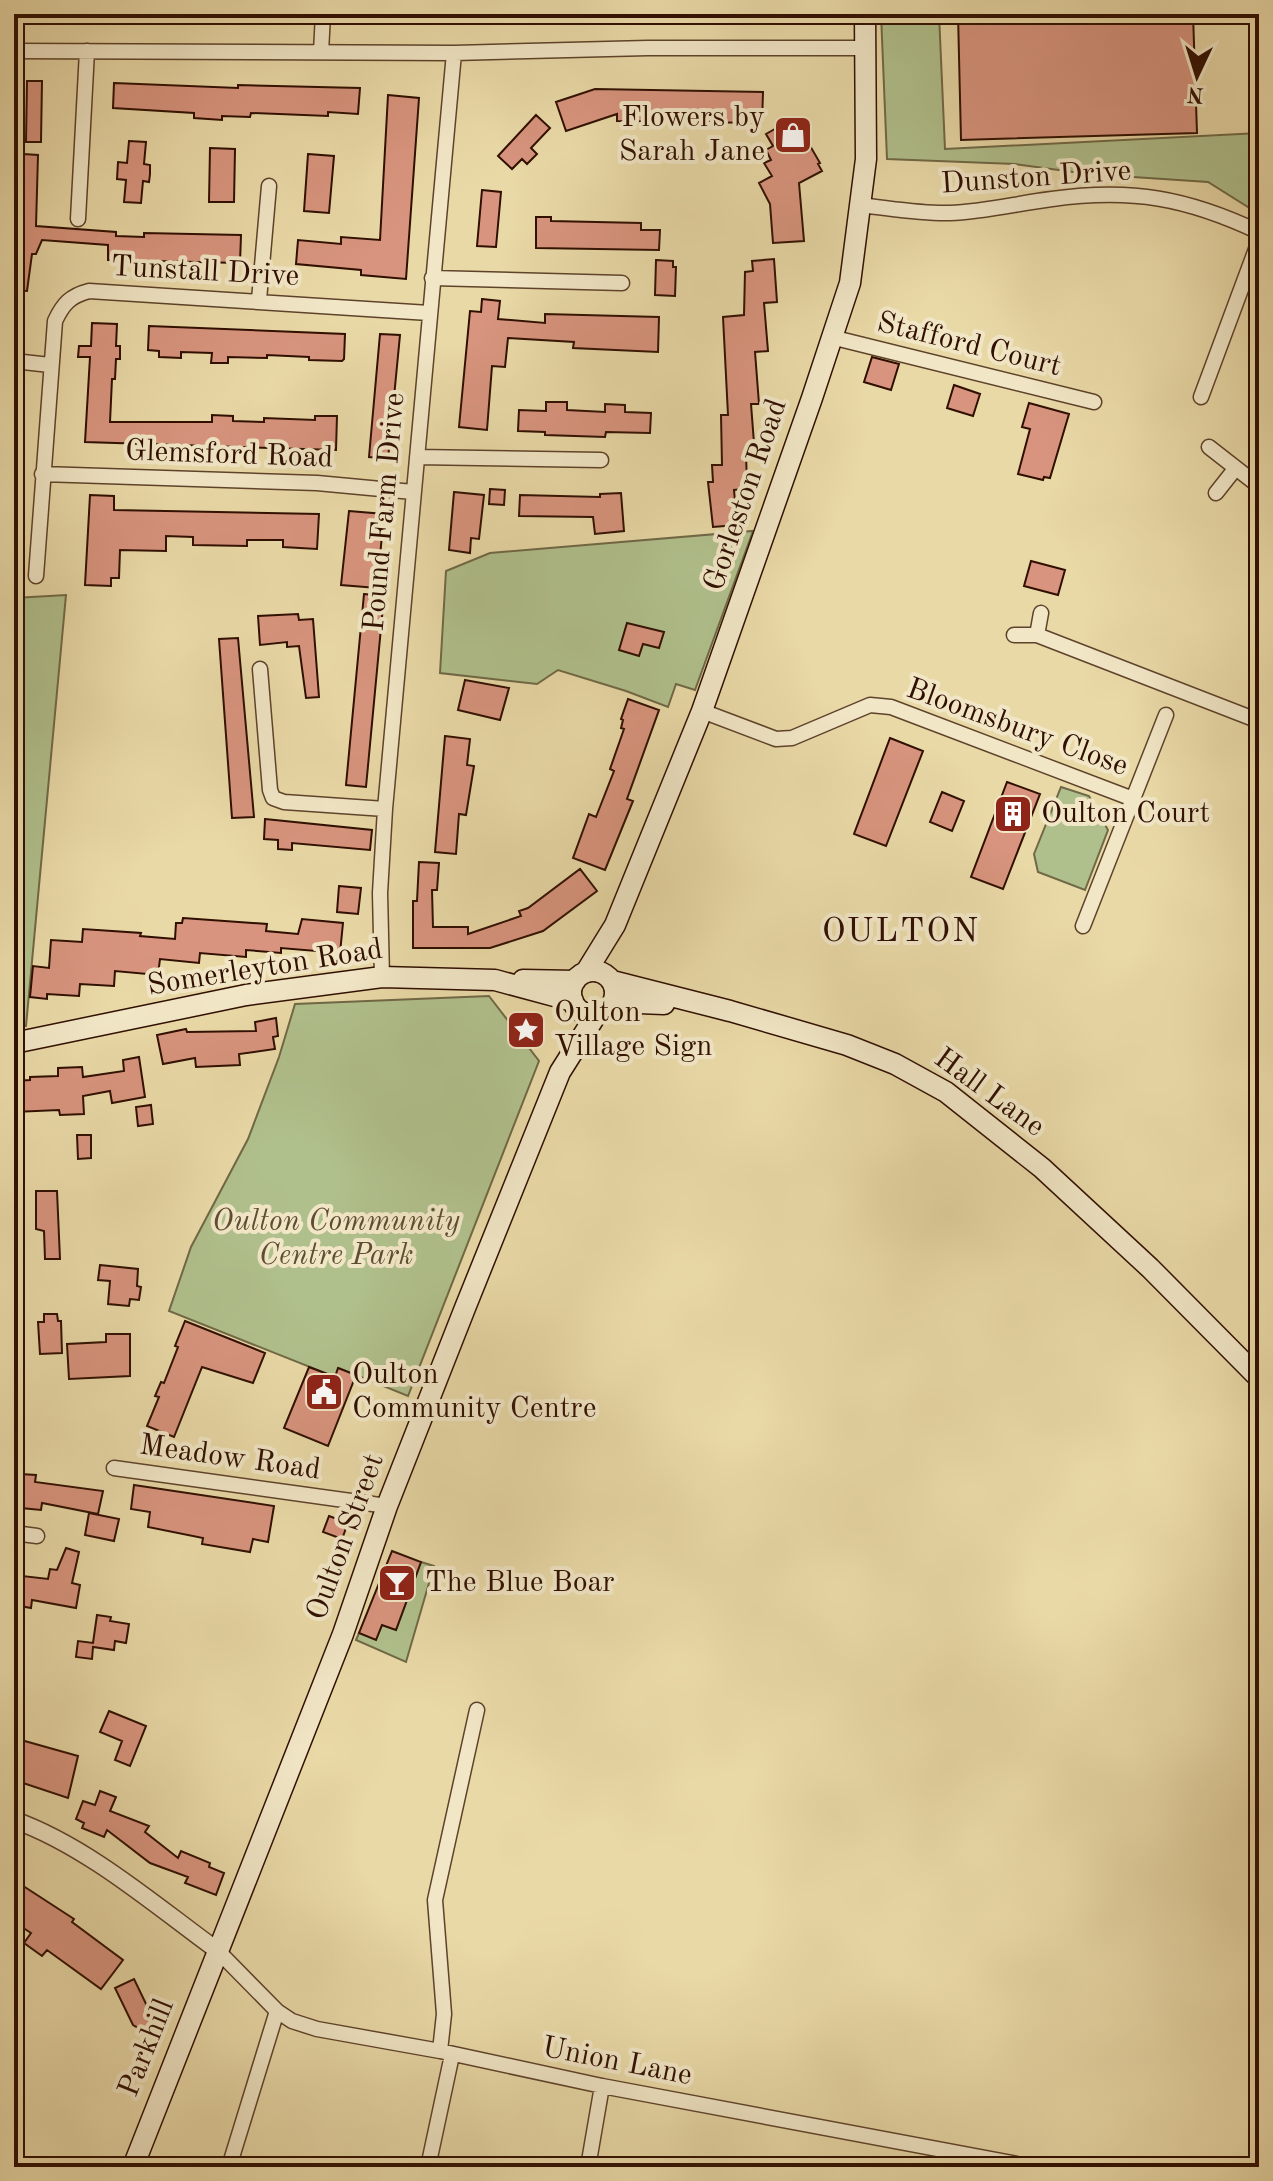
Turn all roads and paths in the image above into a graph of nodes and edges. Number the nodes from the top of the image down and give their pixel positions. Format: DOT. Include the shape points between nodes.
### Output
graph roads {
  1 [pos="323,14"];
  2 [pos="865,14"];
  3 [pos="865,48"];
  4 [pos="14,51"];
  5 [pos="87,51"];
  6 [pos="321,52"];
  7 [pos="454,53"];
  8 [pos="269,186"];
  9 [pos="859,205"];
  10 [pos="78,219"];
  11 [pos="1259,232"];
  12 [pos="1259,241"];
  13 [pos="432,278"];
  14 [pos="622,283"];
  15 [pos="259,300"];
  16 [pos="429,313"];
  17 [pos="831,337"];
  18 [pos="14,361"];
  19 [pos="50,365"];
  20 [pos="1201,397"];
  21 [pos="1094,402"];
  22 [pos="1209,447"];
  23 [pos="417,457"];
  24 [pos="601,460"];
  25 [pos="1235,469"];
  26 [pos="42,474"];
  27 [pos="1259,486"];
  28 [pos="413,492"];
  29 [pos="1216,493"];
  30 [pos="36,576"];
  31 [pos="1041,613"];
  32 [pos="1014,635"];
  33 [pos="1037,635"];
  34 [pos="260,669"];
  35 [pos="702,711"];
  36 [pos="1166,715"];
  37 [pos="1259,721"];
  38 [pos="1133,799"];
  39 [pos="385,809"];
  40 [pos="615,925"];
  41 [pos="1083,926"];
  42 [pos="382,977"];
  43 [pos="611,987"];
  44 [pos="581,995"];
  45 [pos="14,1043"];
  46 [pos="1259,1378"];
  47 [pos="114,1468"];
  48 [pos="387,1506"];
  49 [pos="14,1533"];
  50 [pos="37,1536"];
  51 [pos="477,1710"];
  52 [pos="14,1820"];
  53 [pos="218,1951"];
  54 [pos="277,2011"];
  55 [pos="446,2053"];
  56 [pos="602,2086"];
  57 [pos="133,2167"];
  58 [pos="229,2167"];
  59 [pos="428,2167"];
  60 [pos="588,2167"];
  61 [pos="1033,2167"];
  1 -- 6 [label="street"];
  2 -- 3 [label="main road, Gorleston Road"];
  3 -- 7 [label="street"];
  3 -- 9 [label="main road, Gorleston Road" via="866,159"];
  4 -- 5 [label="street"];
  5 -- 6 [label="street"];
  5 -- 10 [label="street"];
  6 -- 7 [label="street"];
  7 -- 13 [label="street, Pound Farm Drive"];
  8 -- 15 [label="street"];
  9 -- 11 [label="street, Dunston Drive" via="951,213 1132,194 1219,213"];
  9 -- 17 [label="main road, Gorleston Road" via="850,283"];
  12 -- 20 [label="street"];
  13 -- 14 [label="street"];
  13 -- 16 [label="street, Pound Farm Drive"];
  15 -- 16 [label="street, Tunstall Drive"];
  15 -- 19 [label="street, Tunstall Drive" via="83,293 66,301 55,321"];
  16 -- 23 [label="street, Pound Farm Drive"];
  17 -- 21 [label="street, Stafford Court"];
  17 -- 35 [label="main road, Gorleston Road"];
  18 -- 19 [label="street"];
  19 -- 26 [label="street, Tunstall Drive"];
  22 -- 25 [label="street"];
  23 -- 24 [label="street"];
  23 -- 28 [label="street, Pound Farm Drive"];
  25 -- 27 [label="street"];
  25 -- 29 [label="street"];
  26 -- 28 [label="street, Glemsford Road" via="317,483"];
  26 -- 30 [label="street, Tunstall Drive"];
  28 -- 39 [label="street, Pound Farm Drive"];
  31 -- 33 [label="street"];
  32 -- 33 [label="street"];
  33 -- 37 [label="street"];
  34 -- 39 [label="street" via="273,798"];
  35 -- 38 [label="street, Bloomsbury Close" via="776,739 792,738 870,705 891,707"];
  35 -- 40 [label="main road, Gorleston Road"];
  36 -- 38 [label="street, Bloomsbury Close"];
  38 -- 41 [label="street, Bloomsbury Close"];
  39 -- 42 [label="street, Pound Farm Drive"];
  40 -- 43 [label="main road"];
  40 -- 44 [label="main road, Gorleston Road"];
  42 -- 44 [label="main road, Somerleyton Road" via="495,980"];
  42 -- 45 [label="main road, Somerleyton Road" via="246,995"];
  43 -- 44 [label="main road, Somerleyton Road" via="600,972"];
  43 -- 44 [label="main road" via="609,1008"];
  43 -- 46 [label="main road, Hall Lane" via="847,1045 946,1092 1042,1168"];
  44 -- 48 [label="main road, Oulton Street" via="560,1072"];
  47 -- 48 [label="street, Meadow Road"];
  48 -- 53 [label="main road, Oulton Street" via="343,1634"];
  49 -- 50 [label="street"];
  51 -- 55 [label="street" via="435,1900"];
  52 -- 53 [label="street" via="41,1830 115,1876"];
  53 -- 54 [label="street, Union Lane"];
  53 -- 57 [label="main road, Parkhill"];
  54 -- 55 [label="street, Union Lane" via="317,2029"];
  54 -- 58 [label="street"];
  55 -- 56 [label="street, Union Lane"];
  55 -- 59 [label="street"];
  56 -- 60 [label="street"];
  56 -- 61 [label="street, Union Lane"];
}
